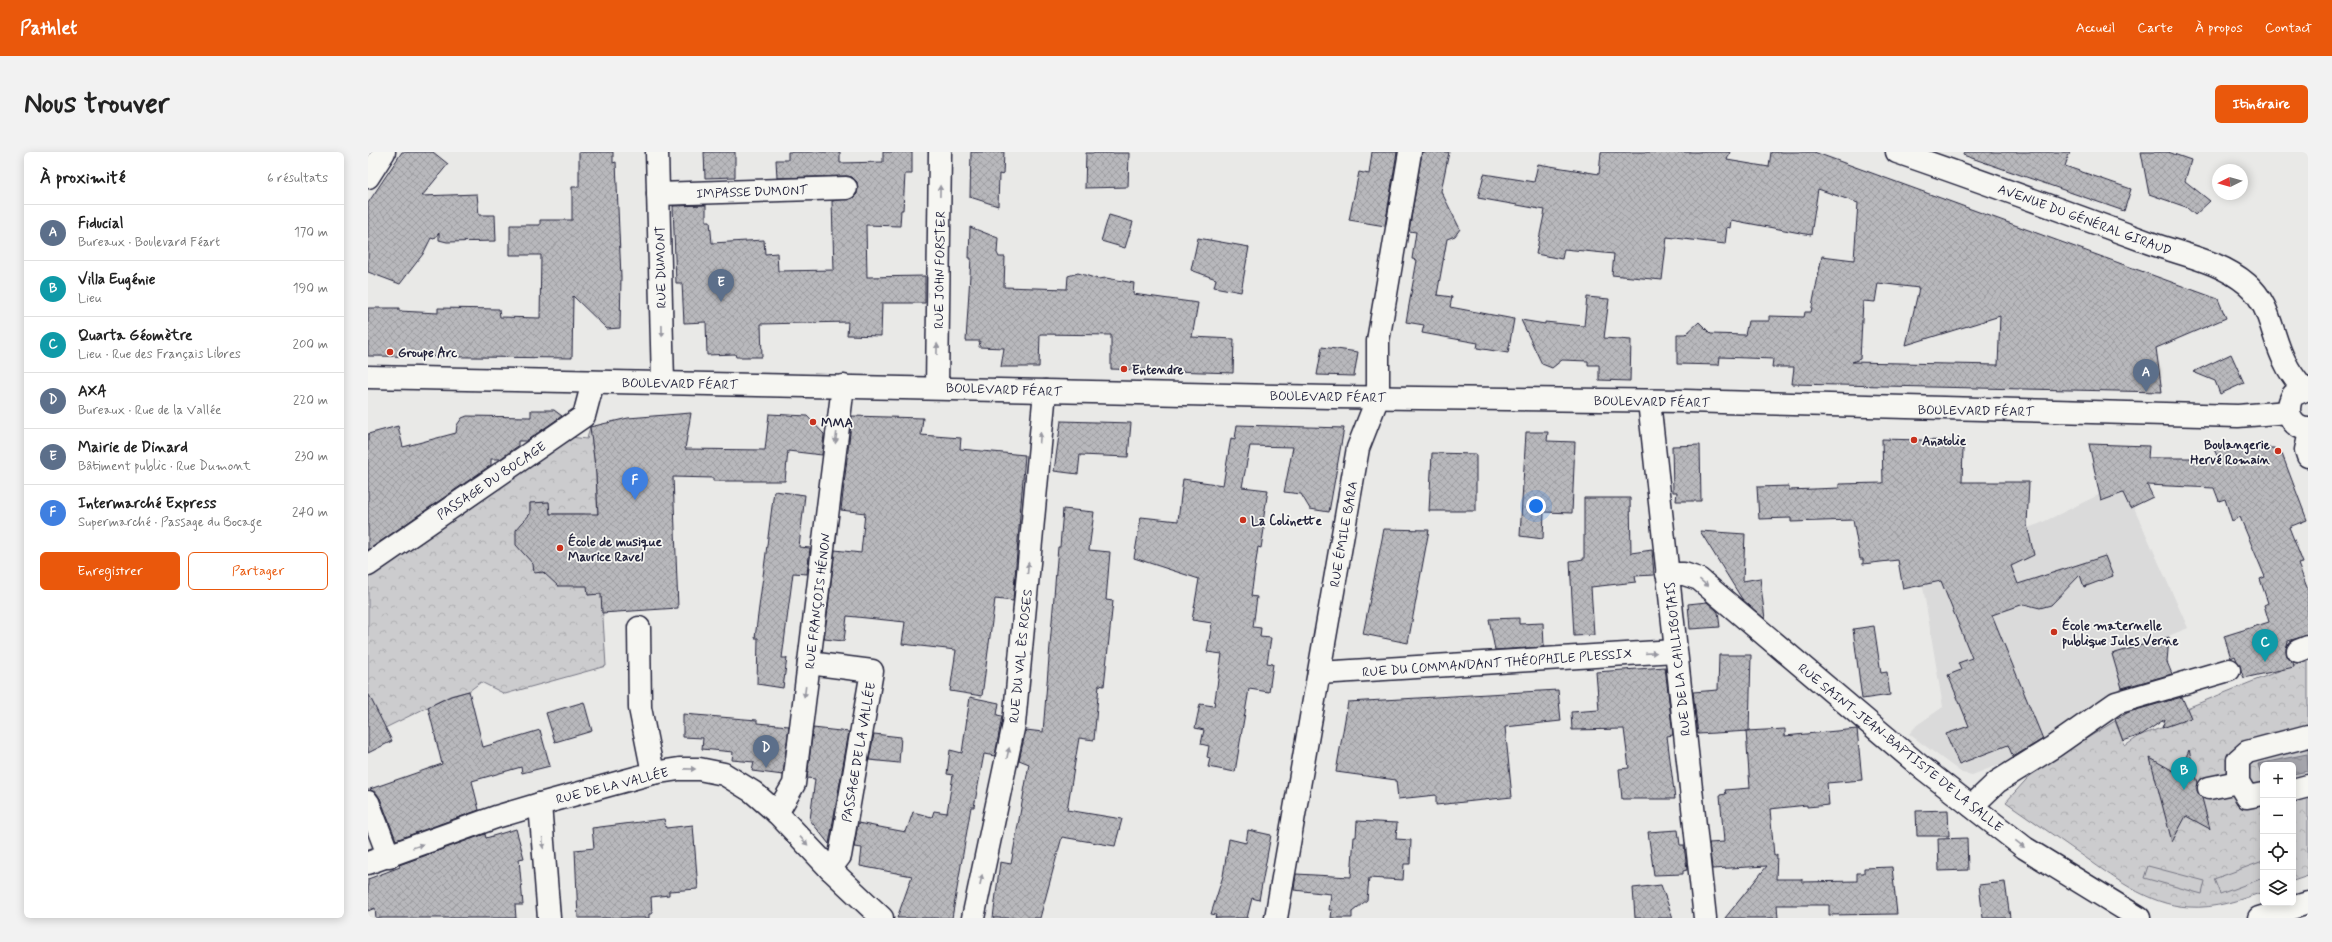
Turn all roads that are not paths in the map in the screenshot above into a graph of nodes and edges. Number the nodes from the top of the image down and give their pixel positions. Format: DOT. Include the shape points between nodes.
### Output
graph roads {
  1 [pos="384,152"];
  2 [pos="657,152"];
  3 [pos="940,152"];
  4 [pos="1410,152"];
  5 [pos="1897,152"];
  6 [pos="368,177"];
  7 [pos="846,188"];
  8 [pos="658,194"];
  9 [pos="368,377"];
  10 [pos="593,382"];
  11 [pos="663,382"];
  12 [pos="843,386"];
  13 [pos="937,388"];
  14 [pos="2305,389"];
  15 [pos="1045,391"];
  16 [pos="1378,397"];
  17 [pos="1649,401"];
  18 [pos="2288,412"];
  19 [pos="2308,429"];
  20 [pos="2308,441"];
  21 [pos="2308,456"];
  22 [pos="368,565"];
  23 [pos="1668,574"];
  24 [pos="639,628"];
  25 [pos="1676,651"];
  26 [pos="809,663"];
  27 [pos="2229,670"];
  28 [pos="1319,673"];
  29 [pos="2308,736"];
  30 [pos="653,773"];
  31 [pos="2238,782"];
  32 [pos="2308,786"];
  33 [pos="2209,788"];
  34 [pos="2296,789"];
  35 [pos="2260,795"];
  36 [pos="368,802"];
  37 [pos="540,804"];
  38 [pos="1972,806"];
  39 [pos="777,813"];
  40 [pos="389,857"];
  41 [pos="368,863"];
  42 [pos="830,869"];
  43 [pos="2308,903"];
  44 [pos="548,918"];
  45 [pos="882,918"];
  46 [pos="973,918"];
  47 [pos="1276,918"];
  48 [pos="1705,918"];
  49 [pos="2139,918"];
  50 [pos="2260,918"];
  1 -- 6 [label="street"];
  2 -- 8 [label="street, RUE DUMONT"];
  13 -- 3 [label="street, RUE JOHN FORSTER, one-way"];
  4 -- 16 [label="street, RUE ÉMILE BARA" via="1378,341"];
  5 -- 14 [label="street, AVENUE DU GÉNÉRAL GIRAUD" via="2216,264 2247,284 2263,301 2285,364"];
  7 -- 8 [label="street, IMPASSE DUMONT"];
  8 -- 11 [label="street, RUE DUMONT, one-way"];
  9 -- 10 [label="street, BOULEVARD FÉART"];
  10 -- 11 [label="street, BOULEVARD FÉART"];
  10 -- 22 [label="street, PASSAGE DU BOCAGE" via="584,416"];
  11 -- 12 [label="street, BOULEVARD FÉART"];
  12 -- 13 [label="street, BOULEVARD FÉART"];
  12 -- 26 [label="street, RUE FRANÇOIS HÉNON, one-way"];
  13 -- 15 [label="street, BOULEVARD FÉART"];
  14 -- 18 [label="street" via="2293,395"];
  15 -- 16 [label="street, BOULEVARD FÉART"];
  46 -- 15 [label="street, RUE DU VAL ÈS ROSES, one-way" via="1014,724"];
  16 -- 17 [label="street, BOULEVARD FÉART"];
  16 -- 28 [label="street, RUE ÉMILE BARA" via="1358,448"];
  17 -- 18 [label="street, BOULEVARD FÉART" via="2238,416"];
  17 -- 23 [label="street, RUE DE LA CAILLIBOTAIS"];
  18 -- 19 [label="street" via="2294,423"];
  20 -- 21 [label="street"];
  23 -- 25 [label="street, RUE DE LA CAILLIBOTAIS"];
  23 -- 38 [label="street, RUE SAINT-JEAN-BAPTISTE DE LA SALLE, one-way" via="1684,574 1699,579 1920,766"];
  24 -- 30 [label="street" via="640,708"];
  28 -- 25 [label="street, RUE DU COMMANDANT THÉOPHILE PLESSIX, one-way"];
  25 -- 48 [label="street, RUE DE LA CAILLIBOTAIS"];
  26 -- 39 [label="street, RUE FRANÇOIS HÉNON, one-way" via="794,784"];
  26 -- 42 [label="street, PASSAGE DE LA VALLÉE" via="872,671 840,856"];
  27 -- 38 [label="street" via="2116,703 1997,782"];
  28 -- 47 [label="street, RUE ÉMILE BARA"];
  29 -- 31 [label="street" via="2247,752 2238,760"];
  30 -- 37 [label="street, RUE DE LA VALLÉE"];
  30 -- 39 [label="street, RUE DE LA VALLÉE, one-way" via="685,769 724,774 753,792"];
  31 -- 33 [label="street"];
  31 -- 35 [label="street" via="2247,797"];
  32 -- 34 [label="street"];
  36 -- 40 [label="street"];
  40 -- 37 [label="street, RUE DE LA VALLÉE, one-way" via="496,817"];
  37 -- 44 [label="street, one-way"];
  38 -- 49 [label="street, RUE SAINT-JEAN-BAPTISTE DE LA SALLE, one-way" via="2025,848"];
  39 -- 42 [label="street, RUE DE LA VALLÉE, one-way"];
  40 -- 41 [label="street, RUE DE LA VALLÉE"];
  42 -- 45 [label="street, RUE DE LA VALLÉE"];
  43 -- 50 [label="street"];
}
